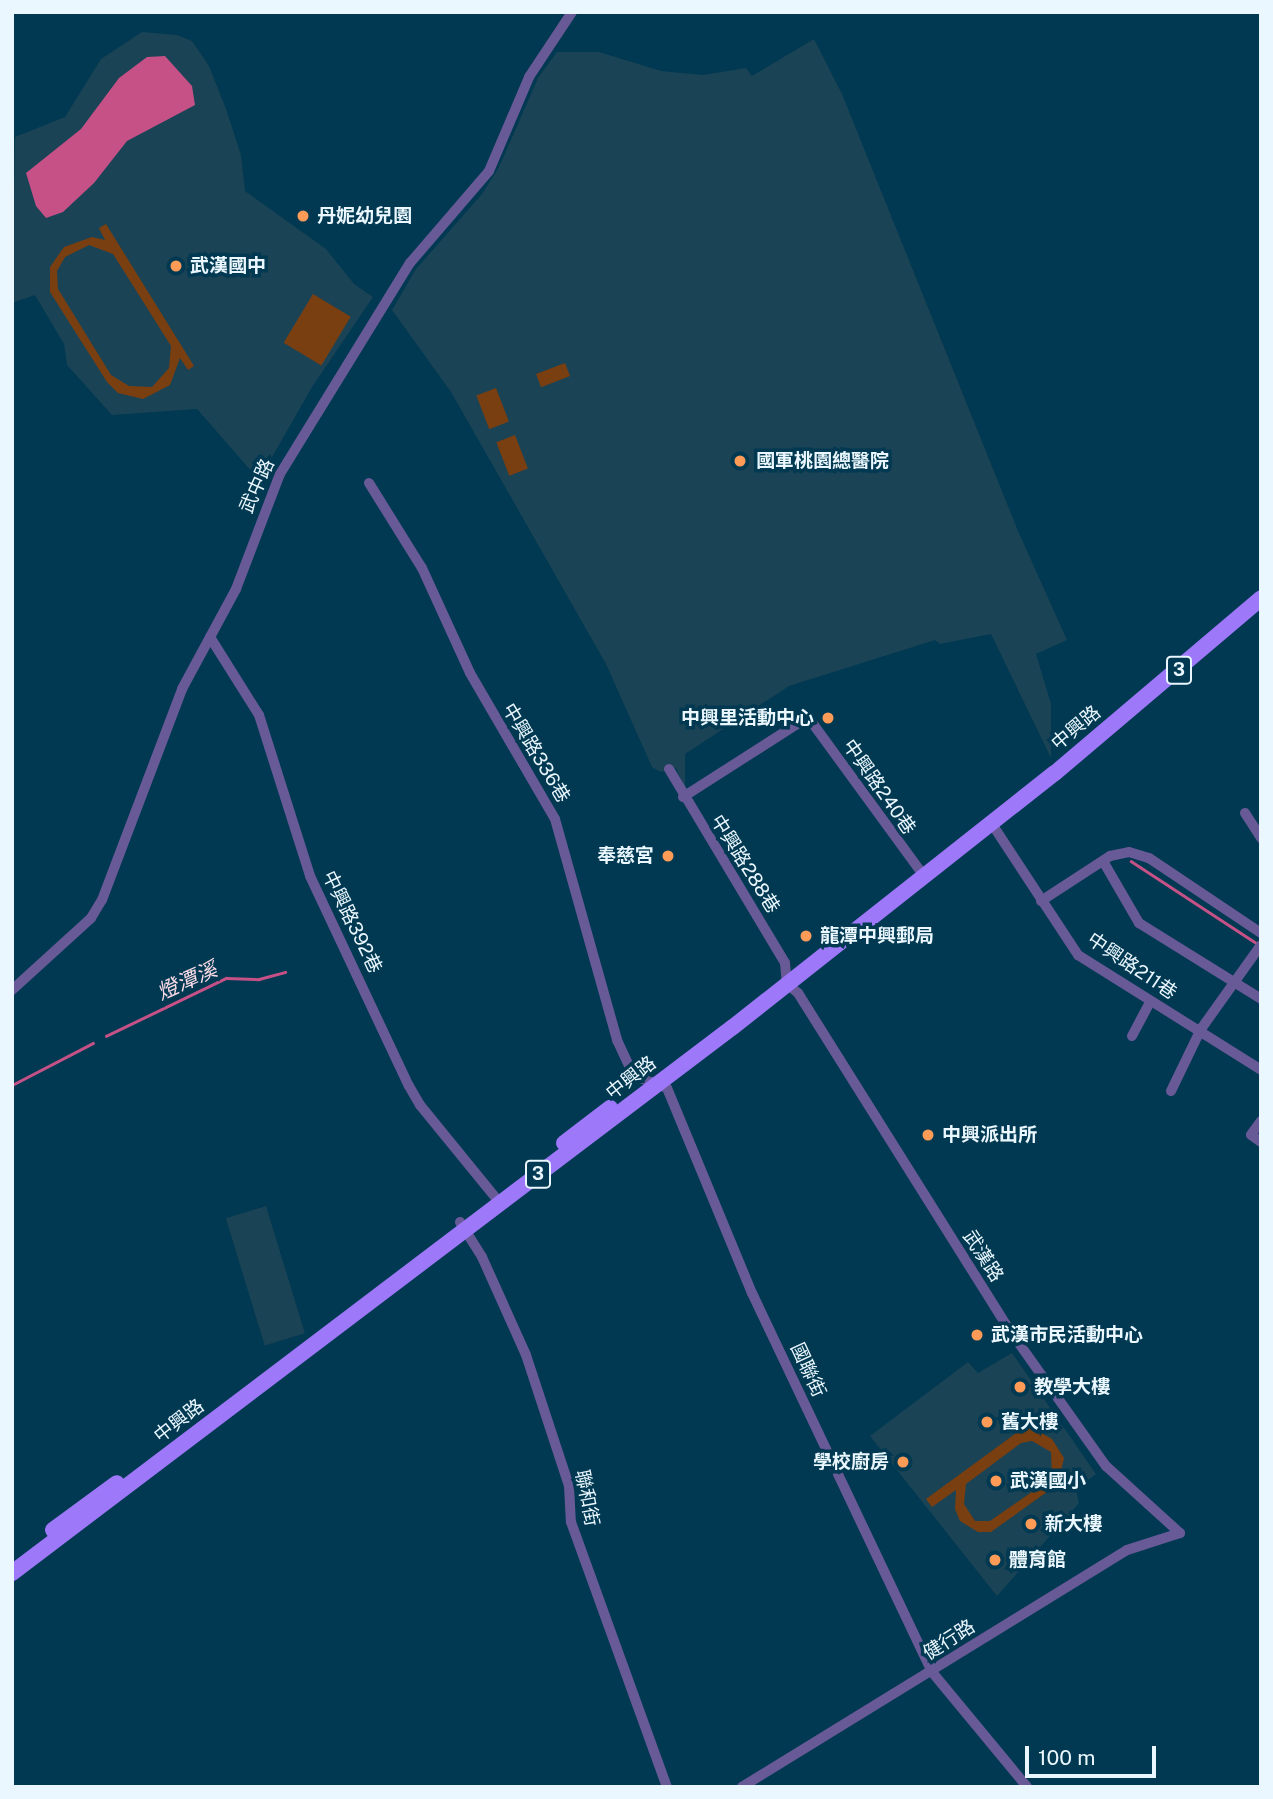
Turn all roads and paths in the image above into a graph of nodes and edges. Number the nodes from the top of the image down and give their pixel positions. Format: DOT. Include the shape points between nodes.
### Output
graph roads {
  1 [pos="572,12"];
  2 [pos="369,483"];
  3 [pos="1261,586"];
  4 [pos="1261,598"];
  5 [pos="210,637"];
  6 [pos="669,769"];
  7 [pos="683,797"];
  8 [pos="1245,813"];
  9 [pos="992,824"];
  10 [pos="1261,838"];
  11 [pos="1104,861"];
  12 [pos="921,873"];
  13 [pos="1041,901"];
  14 [pos="1261,933"];
  15 [pos="1259,947"];
  16 [pos="786,979"];
  17 [pos="1235,982"];
  18 [pos="12,990"];
  19 [pos="1261,999"];
  20 [pos="1150,1002"];
  21 [pos="1201,1028"];
  22 [pos="1132,1036"];
  23 [pos="1261,1070"];
  24 [pos="653,1081"];
  25 [pos="1171,1091"];
  26 [pos="1261,1121"];
  27 [pos="1261,1142"];
  28 [pos="497,1200"];
  29 [pos="463,1226"];
  30 [pos="1180,1533"];
  31 [pos="12,1561"];
  32 [pos="12,1573"];
  33 [pos="932,1672"];
  34 [pos="667,1787"];
  35 [pos="742,1787"];
  36 [pos="1027,1787"];
  1 -- 5 [label="street, 武中路" via="528,77 489,171 411,263 298,442 260,521 248,562"];
  2 -- 24 [label="street, 中興路336巷" via="422,568 481,693 555,819 617,1040 633,1075"];
  3 -- 12 [label="main road, 中興路 / 3"];
  4 -- 9 [label="main road, 中興路 / 3"];
  5 -- 18 [label="street, 武中路" via="182,689 102,900 91,918"];
  5 -- 28 [label="street, 中興路392巷" via="259,715 310,876 409,1086"];
  6 -- 7 [label="street, 中興路288巷"];
  7 -- 12 [label="street, 中興路240巷" via="808,717"];
  7 -- 16 [label="street, 中興路288巷" via="785,963"];
  8 -- 10 [label="street"];
  9 -- 12 [label="main road, 中興路 / 3"];
  9 -- 13 [label="street, 中興路211巷"];
  11 -- 13 [label="street"];
  11 -- 14 [label="street" via="1129,852 1149,858"];
  11 -- 17 [label="street" via="1139,923"];
  12 -- 16 [label="main road, 中興路 / 3"];
  13 -- 20 [label="street, 中興路211巷" via="1078,955"];
  15 -- 17 [label="street"];
  16 -- 24 [label="main road, 中興路 / 3"];
  16 -- 30 [label="street, 武漢路" via="1006,1325 1106,1466"];
  17 -- 19 [label="street"];
  17 -- 21 [label="street"];
  20 -- 21 [label="street, 中興路211巷"];
  20 -- 22 [label="street"];
  21 -- 23 [label="street, 中興路211巷"];
  21 -- 25 [label="street"];
  24 -- 28 [label="main road, 中興路 / 3"];
  24 -- 33 [label="street, 國聯街" via="671,1098 752,1293"];
  26 -- 27 [label="street" via="1251,1135"];
  28 -- 29 [label="main road, 中興路 / 3"];
  29 -- 31 [label="main road, 中興路 / 3"];
  29 -- 32 [label="main road, 中興路 / 3"];
  29 -- 34 [label="street, 聯和街" via="530,1366 569,1486 571,1522"];
  30 -- 33 [label="street, 健行路" via="1127,1550"];
  33 -- 35 [label="street, 健行路"];
  33 -- 36 [label="street, 國聯街"];
}
